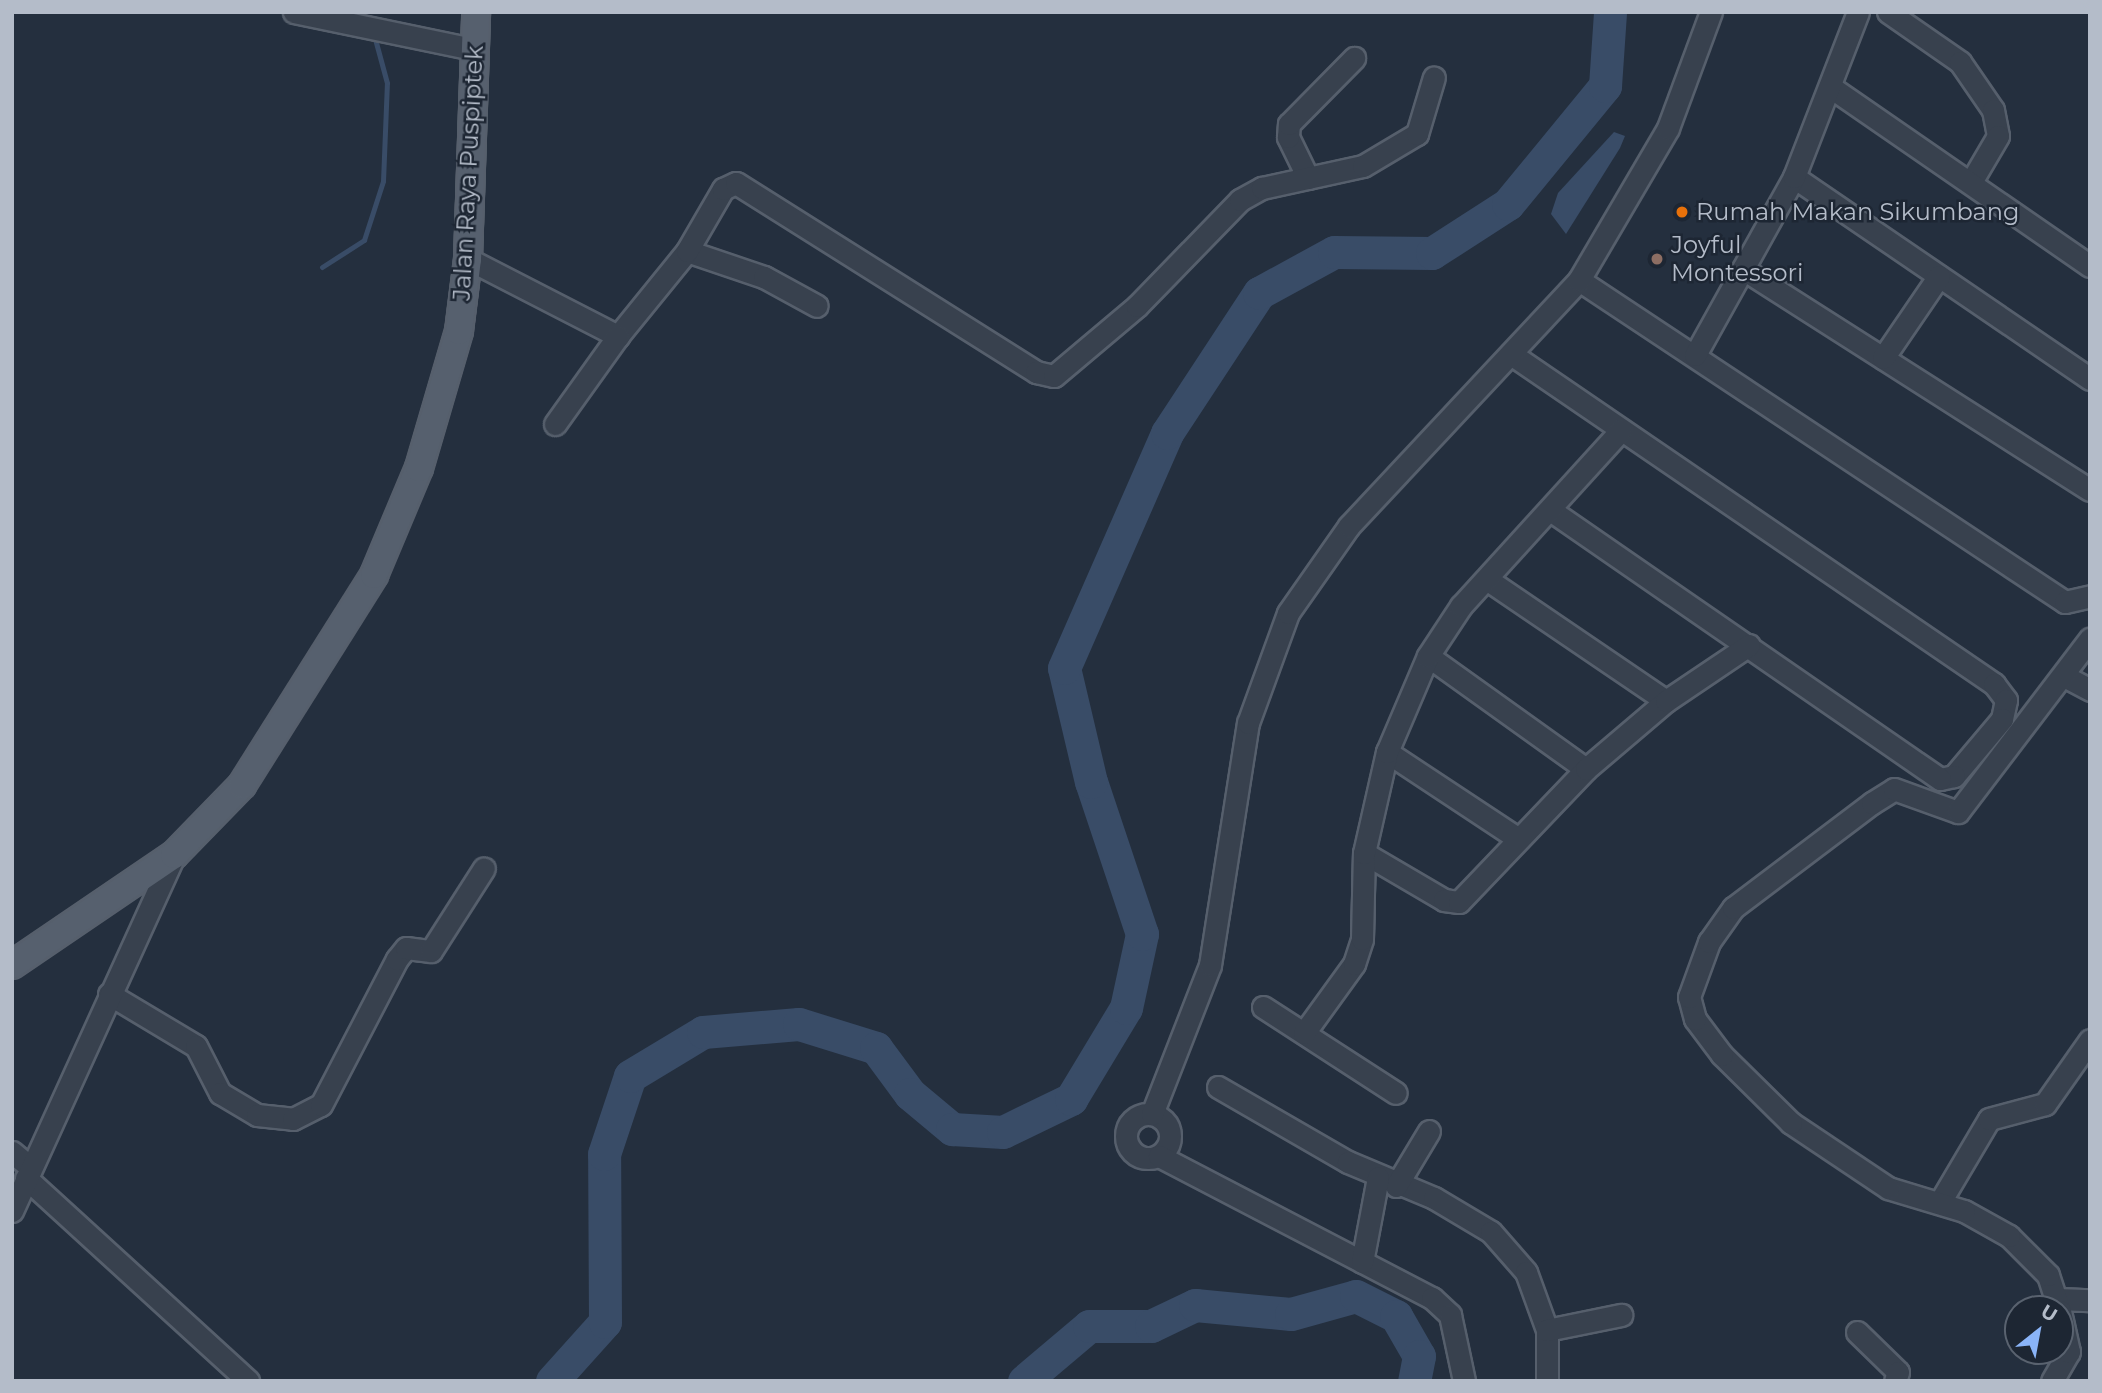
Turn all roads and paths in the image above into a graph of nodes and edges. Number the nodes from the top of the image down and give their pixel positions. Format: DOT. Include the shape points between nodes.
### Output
graph roads {
  1 [pos="294,12"];
  2 [pos="476,12"];
  3 [pos="1711,12"];
  4 [pos="1858,12"];
  5 [pos="1888,12"];
  6 [pos="473,49"];
  7 [pos="1354,58"];
  8 [pos="1434,77"];
  9 [pos="1832,88"];
  10 [pos="1794,177"];
  11 [pos="1308,178"];
  12 [pos="1971,182"];
  13 [pos="687,251"];
  14 [pos="468,259"];
  15 [pos="2090,266"];
  16 [pos="1742,269"];
  17 [pos="1939,276"];
  18 [pos="1579,279"];
  19 [pos="817,306"];
  20 [pos="618,336"];
  21 [pos="1511,354"];
  22 [pos="1695,355"];
  23 [pos="1884,358"];
  24 [pos="2090,379"];
  25 [pos="555,424"];
  26 [pos="1621,430"];
  27 [pos="2088,481"];
  28 [pos="1552,511"];
  29 [pos="1488,580"];
  30 [pos="2090,596"];
  31 [pos="2090,639"];
  32 [pos="1749,645"];
  33 [pos="1429,656"];
  34 [pos="2064,676"];
  35 [pos="2090,690"];
  36 [pos="1666,701"];
  37 [pos="1387,752"];
  38 [pos="1586,769"];
  39 [pos="1517,838"];
  40 [pos="1364,853"];
  41 [pos="174,855"];
  42 [pos="484,868"];
  43 [pos="12,965"];
  44 [pos="110,994"];
  45 [pos="1263,1007"];
  46 [pos="1304,1032"];
  47 [pos="2090,1040"];
  48 [pos="1218,1087"];
  49 [pos="1396,1093"];
  50 [pos="1152,1114"];
  51 [pos="1429,1131"];
  52 [pos="12,1152"];
  53 [pos="1159,1156"];
  54 [pos="28,1172"];
  55 [pos="1387,1181"];
  56 [pos="1940,1202"];
  57 [pos="12,1211"];
  58 [pos="1362,1262"];
  59 [pos="2053,1295"];
  60 [pos="1621,1315"];
  61 [pos="1548,1329"];
  62 [pos="1857,1332"];
  63 [pos="2061,1365"];
  64 [pos="241,1379"];
  65 [pos="1464,1381"];
  66 [pos="1548,1381"];
  67 [pos="1895,1381"];
  68 [pos="2052,1381"];
  1 -- 6 [label="street"];
  2 -- 6 [label="main road, Jalan Raya Puspiptek"];
  3 -- 18 [label="street" via="1668,128"];
  4 -- 9 [label="street"];
  5 -- 12 [label="street" via="1960,62 1993,110 1998,135"];
  6 -- 14 [label="main road, Jalan Raya Puspiptek"];
  7 -- 11 [label="street" via="1289,124 1288,137"];
  8 -- 11 [label="street" via="1417,134 1363,166"];
  9 -- 10 [label="street"];
  9 -- 12 [label="street"];
  10 -- 16 [label="street"];
  10 -- 17 [label="street"];
  11 -- 13 [label="street" via="1262,188 1227,209 1137,306 1054,376 1036,372 740,184 723,189"];
  12 -- 15 [label="street"];
  13 -- 19 [label="street" via="764,277"];
  13 -- 20 [label="street"];
  14 -- 20 [label="street"];
  14 -- 41 [label="main road, Jalan Raya Puspiptek" via="438,410 374,575 266,751"];
  16 -- 22 [label="street"];
  16 -- 23 [label="street"];
  17 -- 23 [label="street"];
  17 -- 24 [label="street"];
  18 -- 21 [label="street"];
  18 -- 22 [label="street"];
  20 -- 25 [label="street"];
  21 -- 26 [label="street"];
  21 -- 50 [label="street" via="1349,526 1288,613 1248,723 1210,965"];
  22 -- 30 [label="street" via="2064,602"];
  23 -- 27 [label="street"];
  26 -- 28 [label="street"];
  26 -- 32 [label="street" via="1994,684 2006,700 2005,712 1954,776 1940,779"];
  28 -- 29 [label="street"];
  28 -- 32 [label="street"];
  29 -- 33 [label="street"];
  29 -- 36 [label="street"];
  31 -- 34 [label="street"];
  32 -- 36 [label="street"];
  33 -- 37 [label="street"];
  33 -- 38 [label="street"];
  34 -- 35 [label="street"];
  34 -- 56 [label="street" via="1958,812 1894,789 1754,889 1709,942 1689,997 1695,1019 1722,1055 1791,1122 1857,1171"];
  36 -- 38 [label="street"];
  37 -- 39 [label="street"];
  37 -- 40 [label="street"];
  38 -- 39 [label="street"];
  39 -- 40 [label="street" via="1455,903"];
  40 -- 46 [label="street" via="1358,952 1343,985"];
  41 -- 43 [label="main road, Jalan Raya Puspiptek"];
  41 -- 44 [label="street"];
  42 -- 44 [label="street" via="431,951 406,948 397,959 321,1105 293,1119 257,1115 220,1093 196,1046"];
  44 -- 54 [label="street"];
  45 -- 46 [label="street"];
  46 -- 49 [label="street"];
  47 -- 56 [label="street" via="2045,1104 1989,1119"];
  48 -- 55 [label="street"];
  50 -- 53 [label="street" via="1169,1129 1168,1144"];
  50 -- 53 [label="street" via="1131,1121 1126,1143 1143,1158"];
  51 -- 55 [label="street"];
  52 -- 54 [label="street"];
  53 -- 58 [label="street"];
  54 -- 57 [label="street"];
  54 -- 64 [label="street"];
  55 -- 58 [label="street"];
  55 -- 61 [label="street" via="1434,1198 1491,1232 1526,1272"];
  56 -- 59 [label="street" via="2031,1251"];
  58 -- 65 [label="street" via="1414,1286 1450,1315"];
  60 -- 61 [label="street"];
  61 -- 66 [label="street"];
  62 -- 67 [label="street" via="1898,1372"];
  63 -- 68 [label="street"];
}
